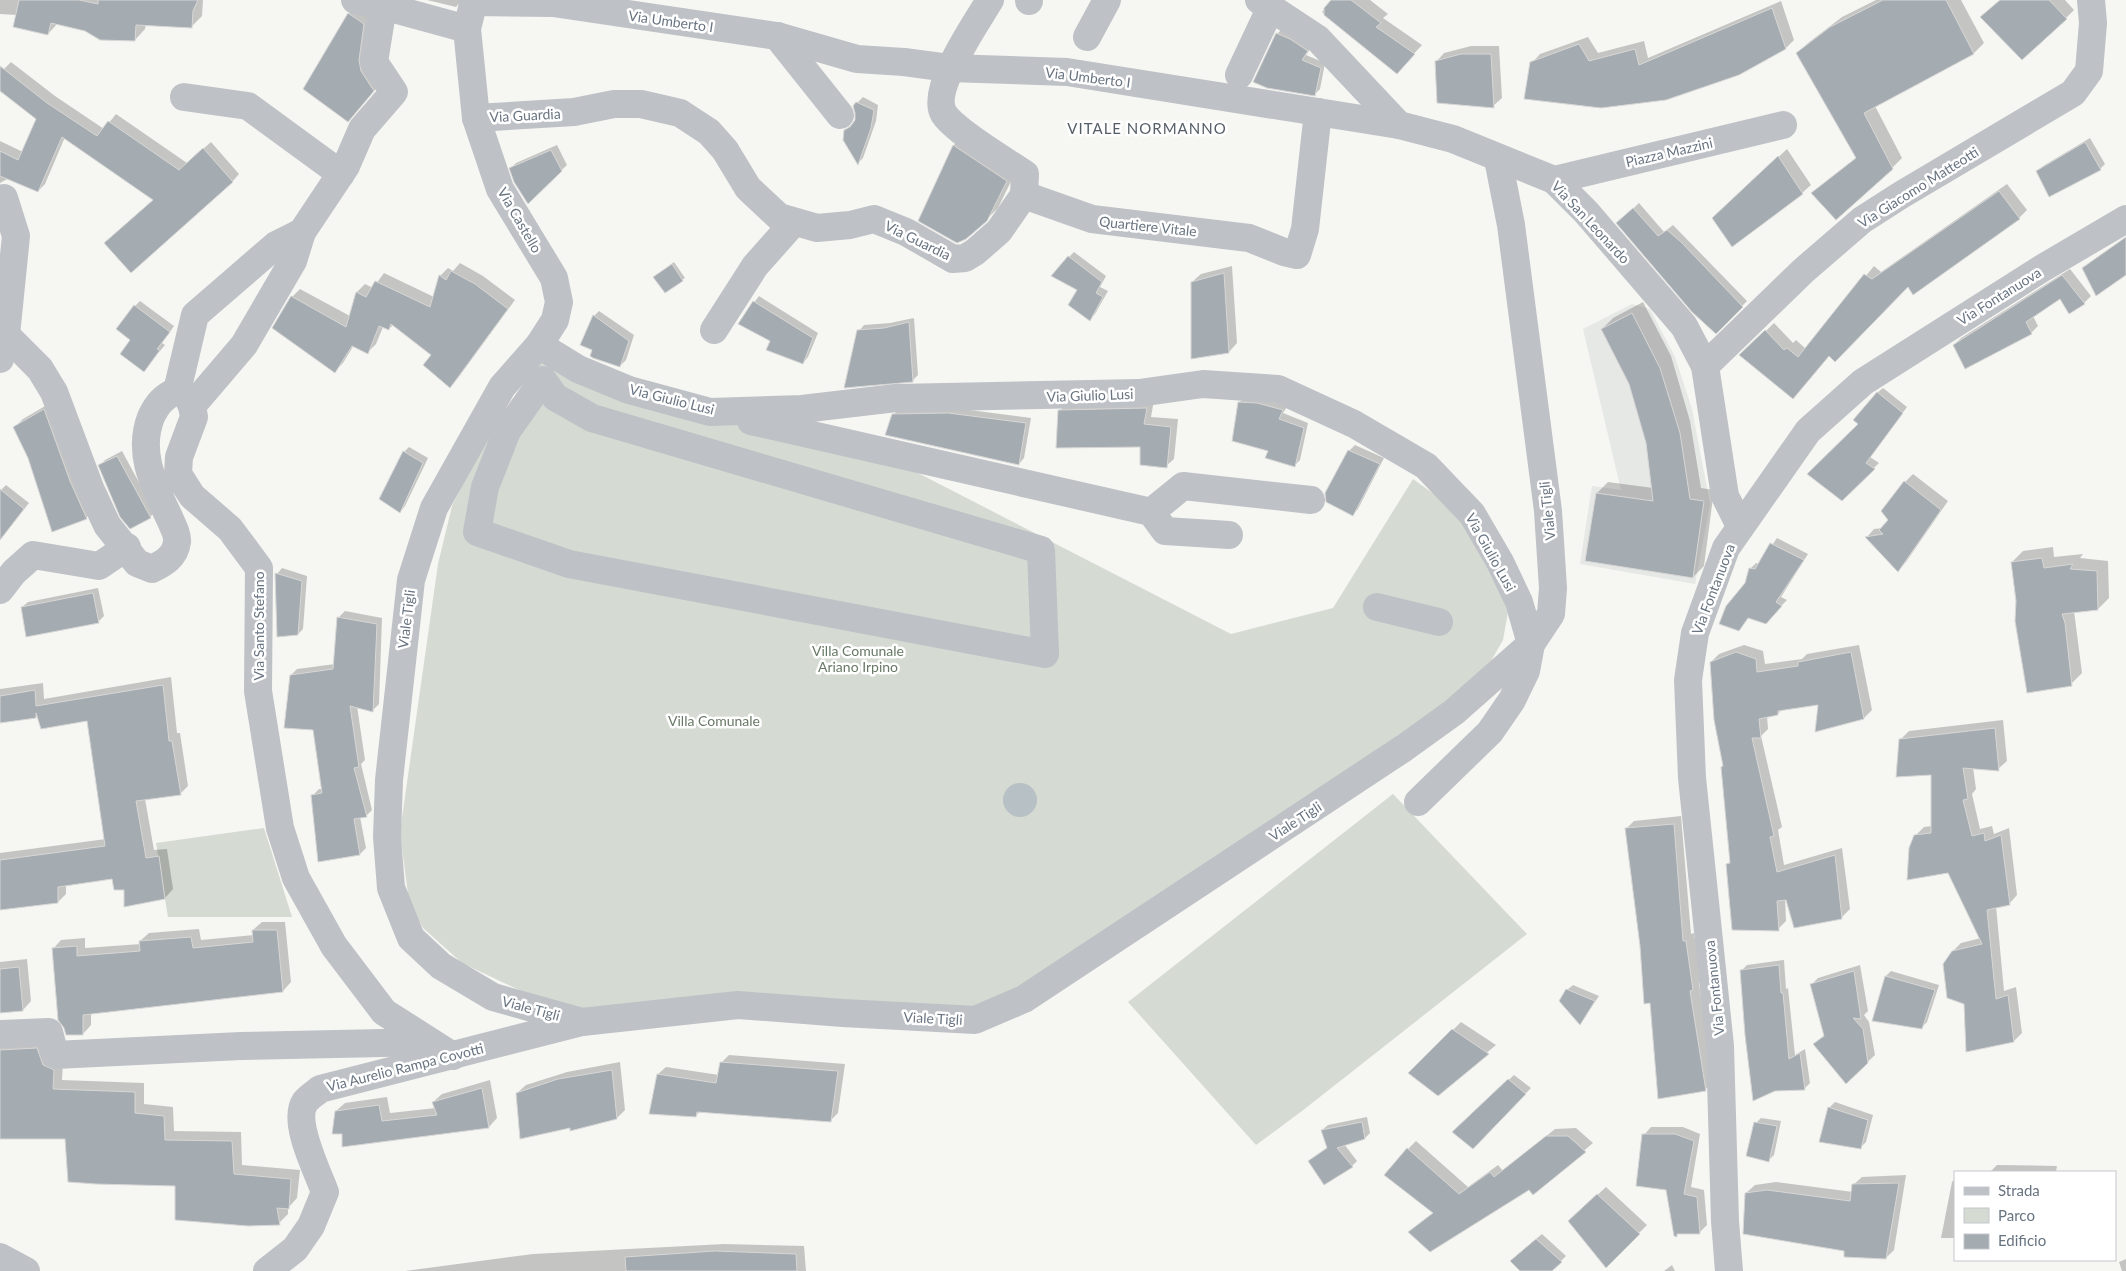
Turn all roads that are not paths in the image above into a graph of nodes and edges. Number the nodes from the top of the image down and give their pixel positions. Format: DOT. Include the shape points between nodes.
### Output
graph roads {
  1 [pos="355,0"];
  2 [pos="990,0"];
  3 [pos="2091,0"];
  4 [pos="474,1"];
  5 [pos="1104,1"];
  6 [pos="1265,5"];
  7 [pos="384,6"];
  8 [pos="467,29"];
  9 [pos="777,36"];
  10 [pos="1087,37"];
  11 [pos="949,68"];
  12 [pos="1239,75"];
  13 [pos="184,97"];
  14 [pos="1318,112"];
  15 [pos="840,116"];
  16 [pos="476,118"];
  17 [pos="1783,125"];
  18 [pos="1399,126"];
  19 [pos="1498,159"];
  20 [pos="341,174"];
  21 [pos="1554,180"];
  22 [pos="1024,195"];
  23 [pos="1,198"];
  24 [pos="2126,219"];
  25 [pos="794,222"];
  26 [pos="302,232"];
  27 [pos="714,330"];
  28 [pos="539,345"];
  29 [pos="3,347"];
  30 [pos="1705,366"];
  31 [pos="543,380"];
  32 [pos="185,398"];
  33 [pos="710,412"];
  34 [pos="1311,500"];
  35 [pos="1151,512"];
  36 [pos="1740,526"];
  37 [pos="1230,536"];
  38 [pos="127,547"];
  39 [pos="0,590"];
  40 [pos="1377,607"];
  41 [pos="1439,622"];
  42 [pos="1531,644"];
  43 [pos="1418,802"];
  44 [pos="582,1022"];
  45 [pos="0,1034"];
  46 [pos="430,1042"];
  47 [pos="453,1056"];
  48 [pos="0,1257"];
  49 [pos="26,1271"];
  50 [pos="267,1271"];
  51 [pos="1729,1271"];
  1 -- 7 [label="street"];
  2 -- 11 [label="street"];
  3 -- 30 [label="street, Via Giacomo Matteotti" via="2093,23 2089,71 2073,93 1900,194 1862,220 1803,271"];
  4 -- 8 [label="street, Via Castello"];
  4 -- 9 [label="street, Via Umberto I" via="553,3"];
  5 -- 10 [label="street"];
  6 -- 12 [label="street"];
  6 -- 18 [label="street" via="1318,39"];
  7 -- 8 [label="street"];
  7 -- 20 [label="street" via="374,62 394,92 362,129"];
  8 -- 16 [label="street, Via Castello"];
  9 -- 11 [label="street, Via Umberto I" via="857,59"];
  9 -- 15 [label="street"];
  11 -- 14 [label="street, Via Umberto I" via="1067,72"];
  11 -- 22 [label="street" via="940,101 944,114 961,130 1025,174"];
  13 -- 20 [label="street" via="248,106"];
  14 -- 18 [label="street, Via Umberto I"];
  14 -- 22 [label="street, Quartiere Vitale" via="1305,228 1298,255 1249,238 1092,219"];
  16 -- 25 [label="street, Via Guardia" via="574,112 614,104 641,104 680,113 709,132 726,150 748,188 779,218"];
  16 -- 28 [label="street, Via Castello" via="500,189 554,278 559,302 555,320"];
  17 -- 21 [label="street, Piazza Mazzini"];
  18 -- 19 [label="street, Via San Leonardo" via="1453,139"];
  19 -- 21 [label="street, Via San Leonardo"];
  19 -- 42 [label="street, Viale Tigli" via="1511,224 1548,511 1553,588 1551,614"];
  20 -- 26 [label="street"];
  21 -- 30 [label="street, Via San Leonardo" via="1586,212 1684,326"];
  22 -- 25 [label="street, Via Guardia" via="999,231 965,258 953,259 906,232 874,219 817,228"];
  23 -- 29 [label="street" via="16,236"];
  24 -- 36 [label="street, Via Fontanuova" via="1863,382 1808,431"];
  25 -- 27 [label="street" via="755,266"];
  26 -- 32 [label="street" via="292,261 244,345"];
  26 -- 32 [label="street, Via Santo Stefano" via="276,245 195,315"];
  28 -- 33 [label="street, Via Giulio Lusi" via="578,369 620,386"];
  28 -- 44 [label="street, Viale Tigli" via="502,387 434,508 411,580 389,780 387,837 391,888 411,938 441,966 493,997"];
  29 -- 38 [label="street" via="40,369 54,392 107,525"];
  30 -- 36 [label="street, Via San Leonardo" via="1725,496"];
  31 -- 31 [label="street" via="556,397 592,418 1041,550 1045,654 569,564 477,532 485,487 507,431"];
  32 -- 38 [label="street" via="166,395 155,409 146,430 147,462 152,482 178,540 173,555 152,569 137,562"];
  32 -- 46 [label="street, Via Santo Stefano" via="194,417 179,457 178,474 192,496 230,529 259,568 258,691 280,828 296,878 334,946 384,1012"];
  33 -- 35 [label="street"];
  33 -- 42 [label="street, Via Giulio Lusi" via="802,409 896,398 1139,394 1203,384 1278,389 1354,424 1426,466 1472,514 1519,602"];
  34 -- 35 [label="street" via="1183,486"];
  35 -- 37 [label="street" via="1165,531"];
  36 -- 51 [label="street, Via Fontanuova" via="1726,548 1695,632 1688,680 1692,778 1720,1046 1724,1221"];
  38 -- 39 [label="street" via="99,566 32,555"];
  40 -- 41 [label="street"];
  42 -- 43 [label="street" via="1526,672 1490,732"];
  42 -- 44 [label="street, Viale Tigli" via="1454,712 1404,748 1024,1000 975,1020 738,1005"];
  44 -- 47 [label="street, Via Aurelio Rampa Covotti"];
  45 -- 46 [label="street" via="50,1032 55,1055 241,1046"];
  46 -- 47 [label="street, Via Santo Stefano"];
  47 -- 50 [label="street, Via Aurelio Rampa Covotti" via="320,1089 306,1101 301,1113 304,1141 324,1192 311,1226 295,1249"];
  48 -- 49 [label="street"];
}
